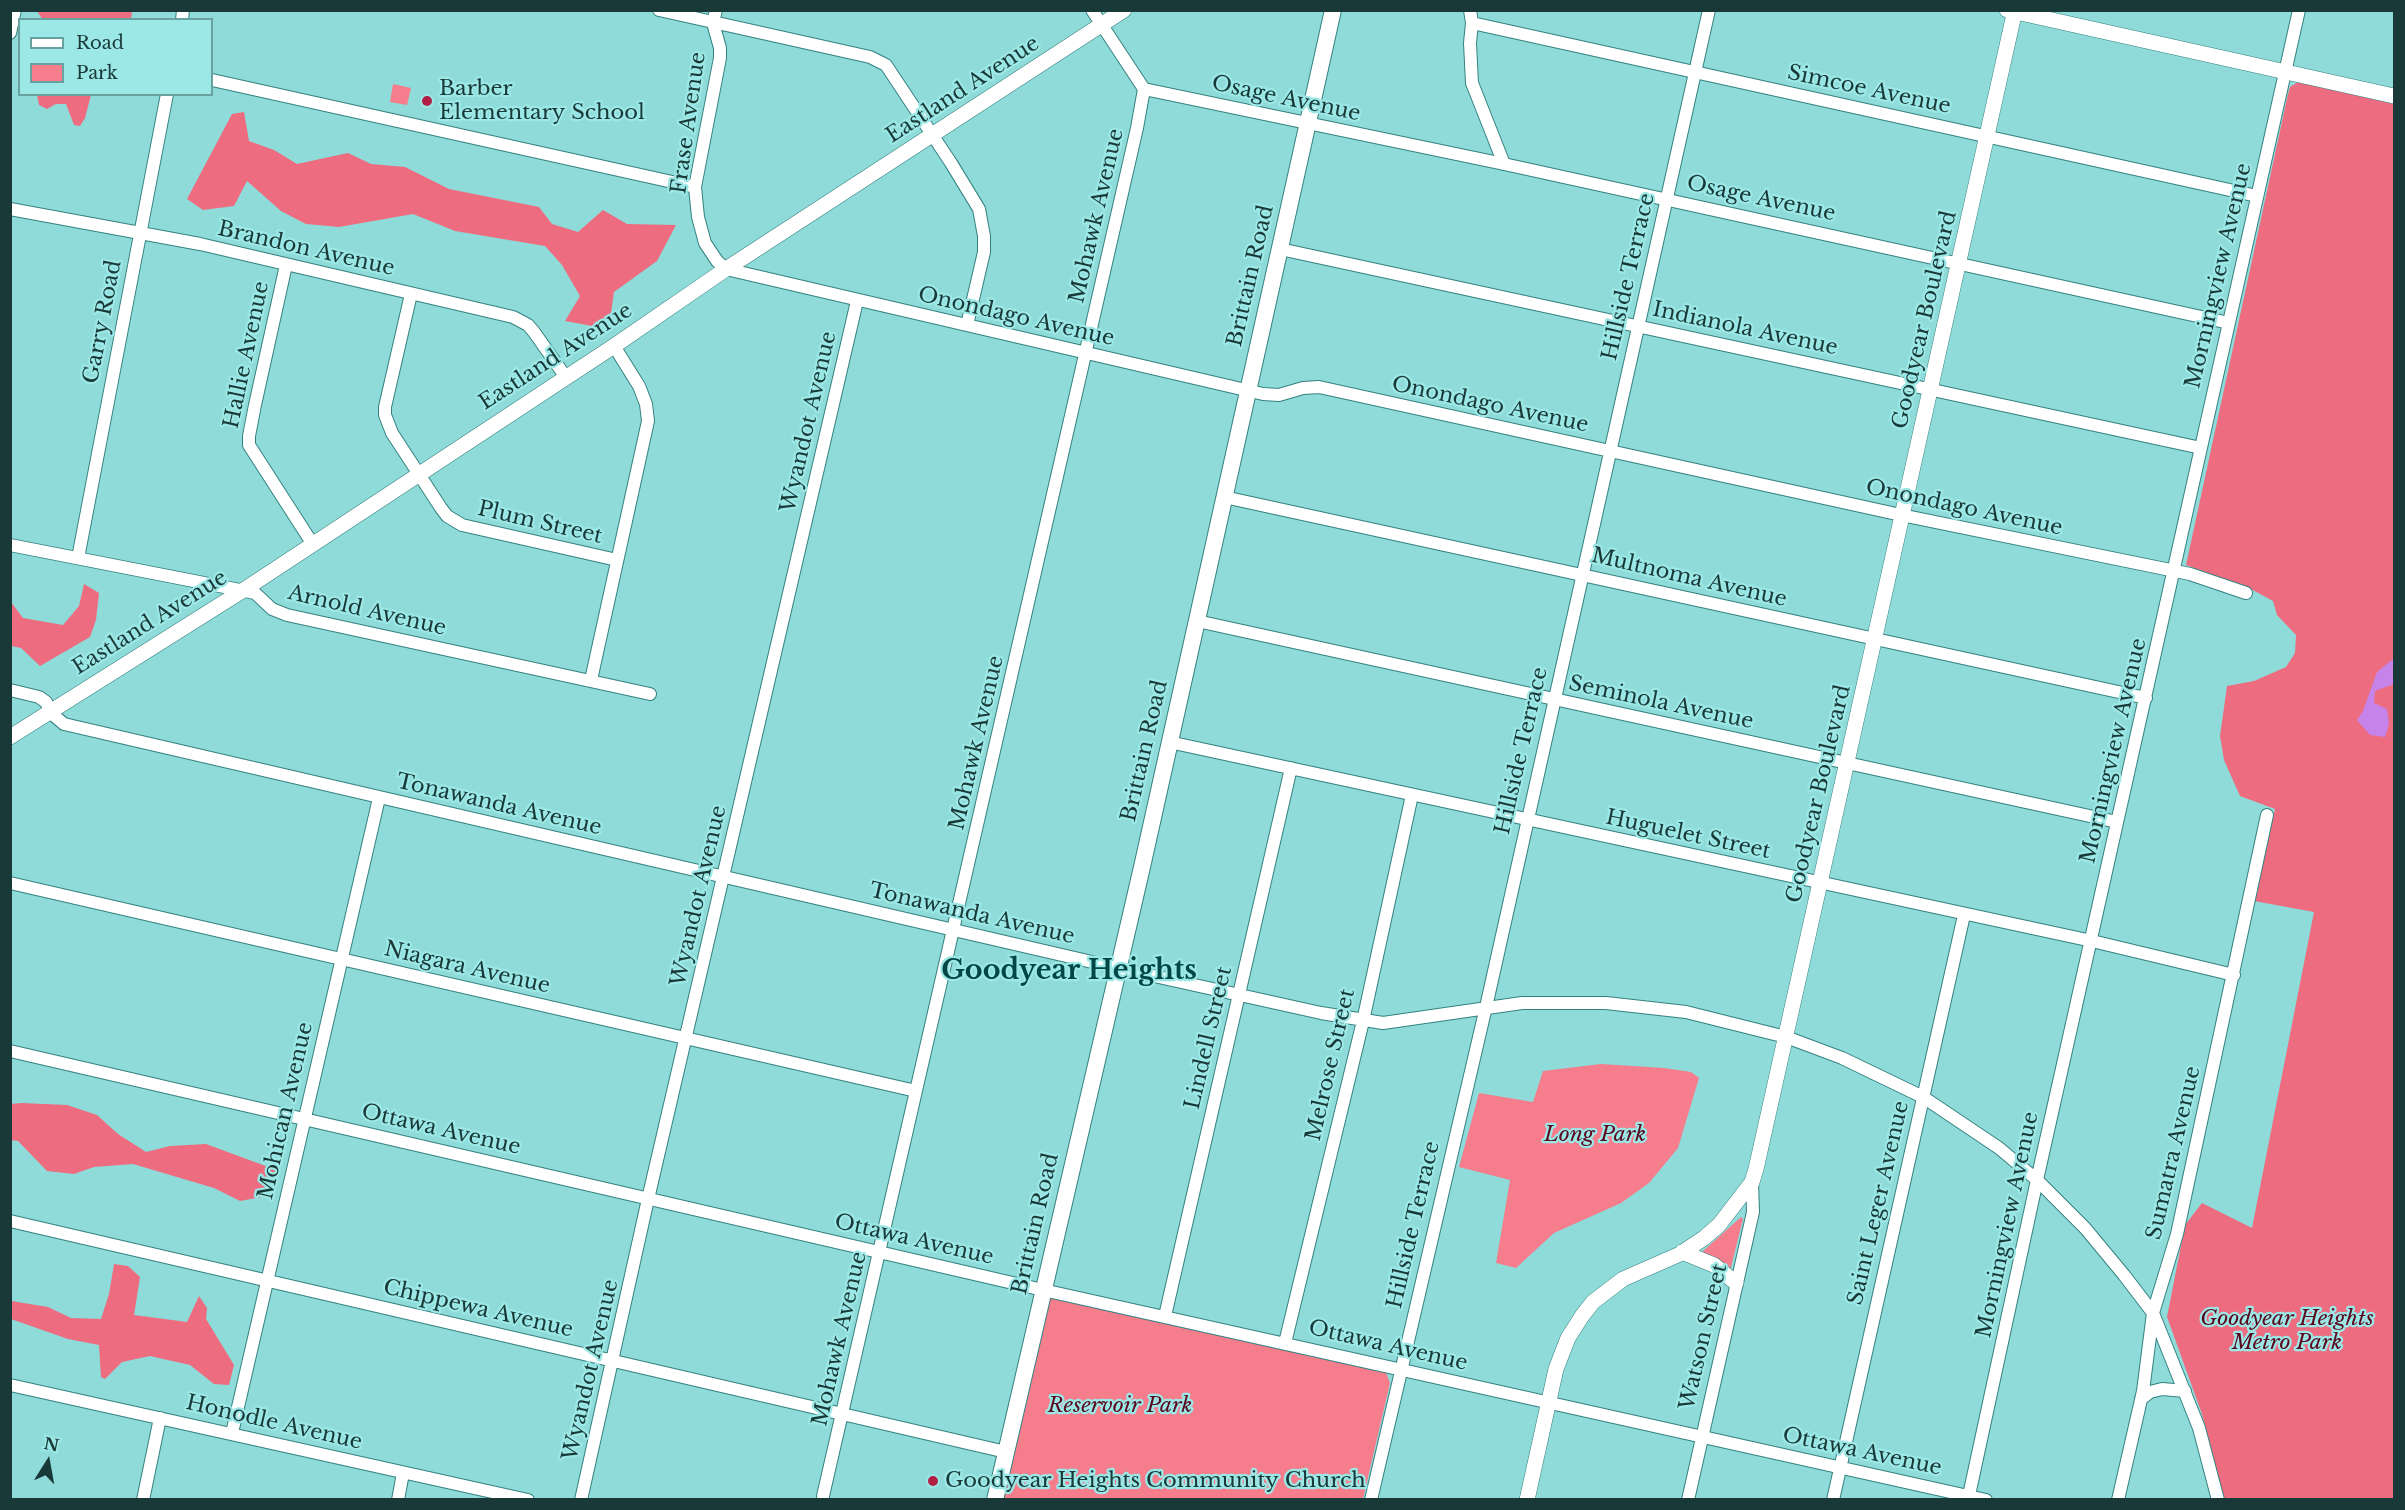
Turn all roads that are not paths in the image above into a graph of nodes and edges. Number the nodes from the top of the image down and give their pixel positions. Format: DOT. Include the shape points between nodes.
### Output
graph roads {
  1 [pos="15,10"];
  2 [pos="659,10"];
  3 [pos="1092,10"];
  4 [pos="1124,10"];
  5 [pos="1334,10"];
  6 [pos="1709,10"];
  7 [pos="2299,10"];
  8 [pos="2012,11"];
  9 [pos="715,16"];
  10 [pos="1471,17"];
  11 [pos="1102,26"];
  12 [pos="10,33"];
  13 [pos="2285,72"];
  14 [pos="1696,73"];
  15 [pos="213,80"];
  16 [pos="1144,88"];
  17 [pos="167,96"];
  18 [pos="2394,96"];
  19 [pos="1308,124"];
  20 [pos="932,135"];
  21 [pos="1988,135"];
  22 [pos="1504,164"];
  23 [pos="695,187"];
  24 [pos="2257,196"];
  25 [pos="1667,199"];
  26 [pos="10,208"];
  27 [pos="140,234"];
  28 [pos="1280,249"];
  29 [pos="1960,262"];
  30 [pos="286,265"];
  31 [pos="726,269"];
  32 [pos="411,294"];
  33 [pos="857,301"];
  34 [pos="2229,323"];
  35 [pos="967,326"];
  36 [pos="1638,326"];
  37 [pos="614,346"];
  38 [pos="1086,354"];
  39 [pos="565,376"];
  40 [pos="1932,389"];
  41 [pos="1248,390"];
  42 [pos="2201,448"];
  43 [pos="1610,451"];
  44 [pos="417,474"];
  45 [pos="1224,497"];
  46 [pos="1901,515"];
  47 [pos="312,543"];
  48 [pos="10,545"];
  49 [pos="78,558"];
  50 [pos="617,560"];
  51 [pos="2175,573"];
  52 [pos="1582,574"];
  53 [pos="242,591"];
  54 [pos="2246,593"];
  55 [pos="1197,621"];
  56 [pos="1875,639"];
  57 [pos="591,680"];
  58 [pos="10,690"];
  59 [pos="650,694"];
  60 [pos="2146,698"];
  61 [pos="1554,700"];
  62 [pos="51,711"];
  63 [pos="10,737"];
  64 [pos="1169,742"];
  65 [pos="1847,764"];
  66 [pos="1291,768"];
  67 [pos="1412,795"];
  68 [pos="379,798"];
  69 [pos="2267,815"];
  70 [pos="1527,820"];
  71 [pos="2117,822"];
  72 [pos="723,878"];
  73 [pos="10,883"];
  74 [pos="1820,883"];
  75 [pos="1964,915"];
  76 [pos="955,930"];
  77 [pos="2092,941"];
  78 [pos="342,959"];
  79 [pos="1118,968"];
  80 [pos="2234,975"];
  81 [pos="1239,994"];
  82 [pos="1486,1007"];
  83 [pos="1363,1021"];
  84 [pos="1786,1037"];
  85 [pos="686,1038"];
  86 [pos="10,1051"];
  87 [pos="916,1091"];
  88 [pos="1923,1097"];
  89 [pos="304,1119"];
  90 [pos="2037,1180"];
  91 [pos="1752,1182"];
  92 [pos="648,1199"];
  93 [pos="10,1221"];
  94 [pos="880,1252"];
  95 [pos="1682,1252"];
  96 [pos="267,1281"];
  97 [pos="1736,1283"];
  98 [pos="1043,1290"];
  99 [pos="2153,1313"];
  100 [pos="1165,1316"];
  101 [pos="1285,1343"];
  102 [pos="613,1360"];
  103 [pos="1400,1369"];
  104 [pos="10,1385"];
  105 [pos="2185,1391"];
  106 [pos="2141,1399"];
  107 [pos="1549,1402"];
  108 [pos="843,1413"];
  109 [pos="160,1418"];
  110 [pos="232,1433"];
  111 [pos="1702,1437"];
  112 [pos="1006,1452"];
  113 [pos="1840,1467"];
  114 [pos="403,1473"];
  115 [pos="823,1496"];
  116 [pos="1969,1498"];
  117 [pos="143,1500"];
  118 [pos="398,1500"];
  119 [pos="528,1500"];
  120 [pos="582,1500"];
  121 [pos="995,1500"];
  122 [pos="1371,1500"];
  123 [pos="1527,1500"];
  124 [pos="1688,1500"];
  125 [pos="1833,1500"];
  126 [pos="1986,1500"];
  127 [pos="2118,1500"];
  128 [pos="2218,1500"];
  1 -- 12 [label="street"];
  2 -- 9 [label="street"];
  3 -- 11 [label="street"];
  4 -- 11 [label="street, Eastland Avenue"];
  5 -- 19 [label="main road, Brittain Road"];
  6 -- 14 [label="street, Hillside Terrace"];
  7 -- 13 [label="street, Morningview Avenue"];
  8 -- 13 [label="street"];
  8 -- 21 [label="street, Goodyear Boulevard"];
  9 -- 20 [label="street" via="878,60 891,71"];
  9 -- 23 [label="street, Frase Avenue" via="720,58"];
  10 -- 14 [label="street, Simcoe Avenue"];
  10 -- 22 [label="street" via="1472,83"];
  11 -- 16 [label="street"];
  11 -- 20 [label="street, Eastland Avenue"];
  13 -- 18 [label="street"];
  13 -- 24 [label="street, Morningview Avenue"];
  14 -- 21 [label="street, Simcoe Avenue"];
  14 -- 25 [label="street, Hillside Terrace"];
  15 -- 23 [label="street"];
  16 -- 19 [label="street, Osage Avenue"];
  16 -- 38 [label="street, Mohawk Avenue"];
  17 -- 27 [label="street, Garry Road"];
  19 -- 22 [label="street, Osage Avenue"];
  19 -- 28 [label="main road, Brittain Road"];
  20 -- 31 [label="street, Eastland Avenue"];
  20 -- 35 [label="street" via="970,192 982,219 984,252"];
  21 -- 24 [label="street, Simcoe Avenue"];
  21 -- 29 [label="street, Goodyear Boulevard"];
  22 -- 25 [label="street, Osage Avenue"];
  23 -- 31 [label="street, Frase Avenue" via="705,243"];
  24 -- 34 [label="street, Morningview Avenue"];
  25 -- 29 [label="street, Osage Avenue"];
  25 -- 36 [label="street, Hillside Terrace"];
  26 -- 27 [label="street, Brandon Avenue"];
  27 -- 30 [label="street, Brandon Avenue"];
  27 -- 49 [label="street, Garry Road"];
  28 -- 36 [label="street, Indianola Avenue"];
  28 -- 41 [label="main road, Brittain Road"];
  29 -- 34 [label="street, Osage Avenue"];
  29 -- 40 [label="street, Goodyear Boulevard"];
  30 -- 32 [label="street, Brandon Avenue"];
  30 -- 47 [label="street, Hallie Avenue" via="249,445"];
  31 -- 33 [label="street, Onondago Avenue"];
  31 -- 37 [label="street, Eastland Avenue"];
  32 -- 39 [label="street, Brandon Avenue" via="521,320"];
  32 -- 44 [label="street, Plum Street" via="385,415"];
  33 -- 35 [label="street, Onondago Avenue"];
  33 -- 72 [label="street, Wyandot Avenue"];
  34 -- 42 [label="street, Morningview Avenue"];
  35 -- 38 [label="street, Onondago Avenue"];
  36 -- 40 [label="street, Indianola Avenue"];
  36 -- 43 [label="street, Hillside Terrace"];
  37 -- 39 [label="street, Eastland Avenue"];
  37 -- 50 [label="street" via="639,386 648,420"];
  38 -- 41 [label="street, Onondago Avenue"];
  38 -- 76 [label="street, Mohawk Avenue"];
  39 -- 44 [label="street, Eastland Avenue"];
  40 -- 42 [label="street, Indianola Avenue"];
  40 -- 46 [label="street, Goodyear Boulevard"];
  41 -- 43 [label="street, Onondago Avenue" via="1279,395 1319,387"];
  41 -- 45 [label="main road, Brittain Road"];
  42 -- 51 [label="street, Morningview Avenue"];
  43 -- 46 [label="street, Onondago Avenue"];
  43 -- 52 [label="street, Hillside Terrace"];
  44 -- 47 [label="street, Eastland Avenue"];
  44 -- 50 [label="street, Plum Street" via="447,516 462,525"];
  45 -- 52 [label="street, Multnoma Avenue"];
  45 -- 55 [label="main road, Brittain Road"];
  46 -- 51 [label="street, Onondago Avenue"];
  46 -- 56 [label="street, Goodyear Boulevard"];
  47 -- 53 [label="street, Eastland Avenue"];
  48 -- 49 [label="street, Arnold Avenue"];
  49 -- 53 [label="street, Arnold Avenue"];
  50 -- 57 [label="street"];
  51 -- 54 [label="street, Onondago Avenue" via="2190,574"];
  51 -- 60 [label="street, Morningview Avenue"];
  52 -- 56 [label="street, Multnoma Avenue"];
  52 -- 61 [label="street, Hillside Terrace"];
  53 -- 57 [label="street, Arnold Avenue" via="255,593 272,609 287,615"];
  53 -- 62 [label="street, Eastland Avenue"];
  55 -- 61 [label="street, Seminola Avenue"];
  55 -- 64 [label="main road, Brittain Road"];
  56 -- 60 [label="street, Multnoma Avenue"];
  56 -- 65 [label="street, Goodyear Boulevard"];
  57 -- 59 [label="street, Arnold Avenue"];
  58 -- 62 [label="street, Tonawanda Avenue" via="39,697"];
  60 -- 71 [label="street, Morningview Avenue"];
  61 -- 65 [label="street, Seminola Avenue"];
  61 -- 70 [label="street, Hillside Terrace"];
  62 -- 63 [label="street, Eastland Avenue"];
  62 -- 68 [label="street, Tonawanda Avenue" via="64,724"];
  64 -- 66 [label="street, Huguelet Street"];
  64 -- 79 [label="main road, Brittain Road"];
  65 -- 71 [label="street, Seminola Avenue"];
  65 -- 74 [label="street, Goodyear Boulevard"];
  66 -- 67 [label="street, Huguelet Street"];
  66 -- 81 [label="street, Lindell Street"];
  67 -- 70 [label="street, Huguelet Street"];
  67 -- 83 [label="street, Melrose Street"];
  68 -- 72 [label="street, Tonawanda Avenue"];
  68 -- 78 [label="street, Mohican Avenue"];
  69 -- 80 [label="street, Sumatra Avenue"];
  70 -- 74 [label="street, Huguelet Street"];
  70 -- 82 [label="street, Hillside Terrace"];
  71 -- 77 [label="street, Morningview Avenue"];
  72 -- 76 [label="street, Tonawanda Avenue"];
  72 -- 85 [label="street, Wyandot Avenue"];
  73 -- 78 [label="street, Niagara Avenue"];
  74 -- 75 [label="street, Huguelet Street"];
  74 -- 84 [label="street, Goodyear Boulevard"];
  75 -- 77 [label="street, Huguelet Street"];
  75 -- 88 [label="street, Saint Leger Avenue"];
  76 -- 79 [label="street, Tonawanda Avenue"];
  76 -- 87 [label="street, Mohawk Avenue"];
  77 -- 80 [label="street, Huguelet Street"];
  77 -- 90 [label="street, Morningview Avenue"];
  78 -- 85 [label="street, Niagara Avenue"];
  78 -- 89 [label="street, Mohican Avenue"];
  79 -- 81 [label="street, Tonawanda Avenue"];
  79 -- 98 [label="main road, Brittain Road"];
  80 -- 99 [label="street, Sumatra Avenue" via="2177,1234"];
  81 -- 83 [label="street, Tonawanda Avenue"];
  81 -- 100 [label="street, Lindell Street"];
  82 -- 83 [label="street, Tonawanda Avenue" via="1383,1023"];
  82 -- 84 [label="street, Tonawanda Avenue" via="1565,1002 1654,1008 1710,1017"];
  82 -- 103 [label="street, Hillside Terrace"];
  83 -- 101 [label="street, Melrose Street"];
  84 -- 88 [label="street, Tonawanda Avenue" via="1842,1058"];
  84 -- 91 [label="street, Goodyear Boulevard"];
  85 -- 87 [label="street, Niagara Avenue"];
  85 -- 92 [label="street, Wyandot Avenue"];
  86 -- 89 [label="street, Ottawa Avenue"];
  87 -- 94 [label="street, Mohawk Avenue"];
  88 -- 90 [label="street, Tonawanda Avenue" via="1999,1148"];
  88 -- 113 [label="street, Saint Leger Avenue"];
  89 -- 92 [label="street, Ottawa Avenue"];
  89 -- 96 [label="street, Mohican Avenue"];
  90 -- 99 [label="street, Tonawanda Avenue" via="2092,1236"];
  90 -- 116 [label="street, Morningview Avenue"];
  91 -- 95 [label="street, Goodyear Boulevard" via="1719,1225"];
  91 -- 97 [label="street, Watson Street" via="1753,1212"];
  92 -- 94 [label="street, Ottawa Avenue"];
  92 -- 102 [label="street, Wyandot Avenue"];
  93 -- 96 [label="street, Chippewa Avenue"];
  94 -- 98 [label="street, Ottawa Avenue"];
  94 -- 108 [label="street, Mohawk Avenue"];
  95 -- 97 [label="street" via="1714,1265"];
  95 -- 107 [label="street, Goodyear Boulevard" via="1632,1273 1593,1302 1568,1338"];
  96 -- 102 [label="street, Chippewa Avenue"];
  96 -- 110 [label="street, Mohican Avenue"];
  97 -- 111 [label="street, Watson Street"];
  98 -- 100 [label="street, Ottawa Avenue"];
  98 -- 112 [label="main road, Brittain Road"];
  99 -- 105 [label="street, Tonawanda Avenue"];
  99 -- 106 [label="street, Sumatra Avenue"];
  100 -- 101 [label="street, Ottawa Avenue"];
  101 -- 103 [label="street, Ottawa Avenue"];
  102 -- 108 [label="street, Chippewa Avenue"];
  102 -- 120 [label="street, Wyandot Avenue"];
  103 -- 107 [label="street, Ottawa Avenue"];
  103 -- 122 [label="street, Hillside Terrace"];
  104 -- 109 [label="street, Honodle Avenue"];
  105 -- 106 [label="street" via="2162,1389"];
  105 -- 128 [label="street, Tonawanda Avenue"];
  106 -- 127 [label="street, Sumatra Avenue"];
  107 -- 111 [label="street, Ottawa Avenue"];
  107 -- 123 [label="street, Goodyear Boulevard"];
  108 -- 112 [label="street, Chippewa Avenue"];
  108 -- 115 [label="street, Mohawk Avenue"];
  109 -- 110 [label="street, Honodle Avenue"];
  109 -- 117 [label="street"];
  110 -- 114 [label="street, Honodle Avenue"];
  111 -- 113 [label="street, Ottawa Avenue"];
  111 -- 124 [label="street, Watson Street"];
  112 -- 121 [label="main road, Brittain Road"];
  113 -- 116 [label="street, Ottawa Avenue"];
  113 -- 125 [label="street, Saint Leger Avenue"];
  114 -- 118 [label="street"];
  114 -- 119 [label="street, Honodle Avenue"];
  116 -- 126 [label="street, Ottawa Avenue"];
}
